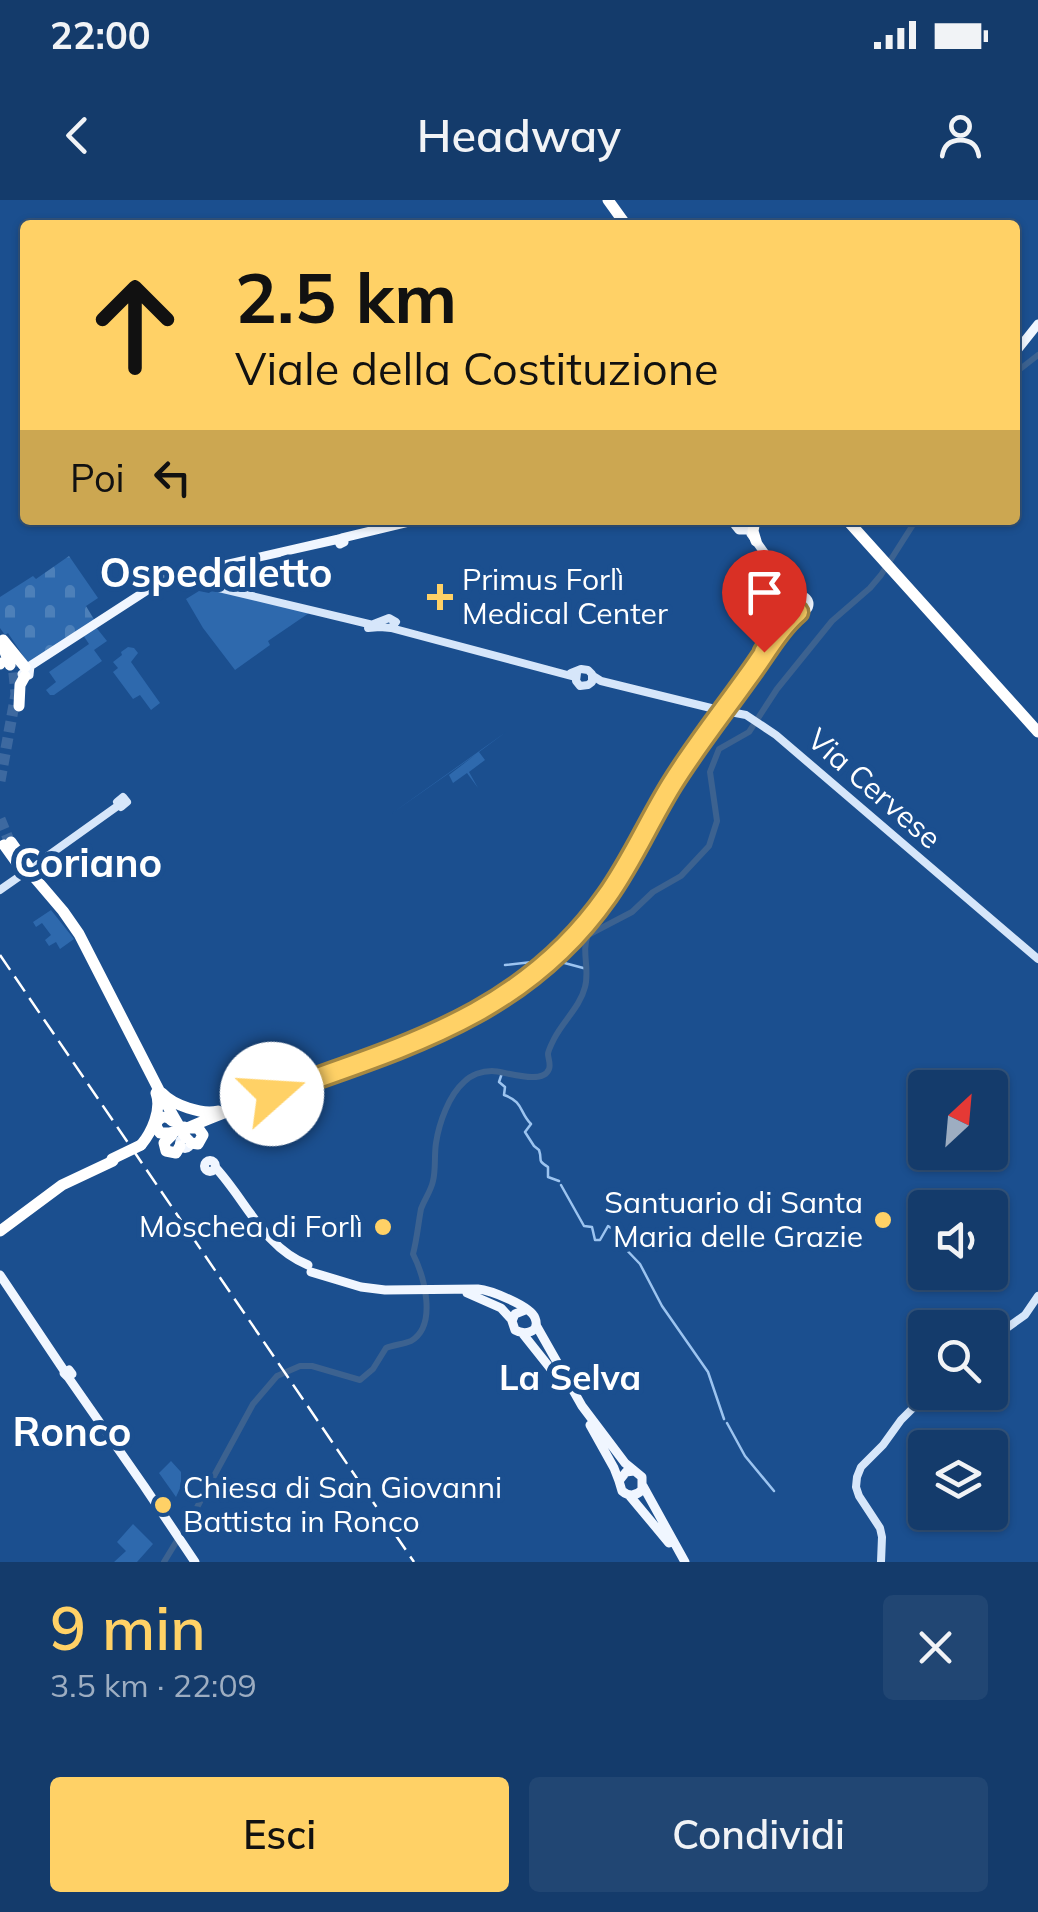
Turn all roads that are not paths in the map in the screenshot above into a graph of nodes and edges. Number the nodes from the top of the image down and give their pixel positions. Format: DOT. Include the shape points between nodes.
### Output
graph roads {
  1 [pos="1038,324"];
  2 [pos="1020,346"];
  3 [pos="397,525"];
  4 [pos="749,525"];
  5 [pos="750,525"];
  6 [pos="856,525"];
  7 [pos="756,540"];
  8 [pos="178,576"];
  9 [pos="796,604"];
  10 [pos="2,641"];
  11 [pos="14,669"];
  12 [pos="573,674"];
  13 [pos="595,680"];
  14 [pos="18,706"];
  15 [pos="1038,729"];
  16 [pos="119,805"];
  17 [pos="8,843"];
  18 [pos="29,871"];
  19 [pos="0,889"];
  20 [pos="1038,959"];
  21 [pos="154,1084"];
  22 [pos="252,1100"];
  23 [pos="222,1110"];
  24 [pos="155,1122"];
  25 [pos="181,1136"];
  26 [pos="142,1145"];
  27 [pos="113,1160"];
  28 [pos="0,1230"];
  29 [pos="0,1275"];
  30 [pos="438,1290"];
  31 [pos="1038,1296"];
  32 [pos="526,1310"];
  33 [pos="512,1321"];
  34 [pos="536,1325"];
  35 [pos="1008,1327"];
  36 [pos="524,1334"];
  37 [pos="911,1410"];
  38 [pos="634,1471"];
  39 [pos="619,1482"];
  40 [pos="643,1486"];
  41 [pos="629,1495"];
  42 [pos="195,1562"];
  43 [pos="684,1562"];
  44 [pos="881,1562"];
  1 -- 2 [label="main road"];
  3 -- 8 [label="main road"];
  4 -- 9 [label="main road"];
  5 -- 7 [label="highway"];
  6 -- 15 [label="highway"];
  7 -- 9 [label="main road"];
  8 -- 11 [label="main road"];
  8 -- 12 [label="main road, Via Cervese"];
  9 -- 22 [label="highway" via="567,943 512,990 458,1022 396,1052"];
  10 -- 11 [label="highway"];
  11 -- 14 [label="highway"];
  12 -- 13 [label="main road, Via Cervese" via="586,669"];
  12 -- 13 [label="main road, Via Cervese" via="580,686"];
  13 -- 20 [label="main road, Via Cervese" via="748,716"];
  16 -- 18 [label="main road"];
  17 -- 18 [label="highway"];
  18 -- 19 [label="main road"];
  18 -- 21 [label="highway" via="56,898 88,951"];
  21 -- 23 [label="highway" via="169,1100 206,1113"];
  21 -- 24 [label="highway"];
  21 -- 25 [label="highway"];
  22 -- 23 [label="highway"];
  22 -- 25 [label="highway"];
  23 -- 25 [label="highway"];
  24 -- 25 [label="highway" via="160,1133"];
  24 -- 26 [label="highway"];
  25 -- 26 [label="highway"];
  25 -- 27 [label="highway, bridge"];
  25 -- 30 [label="main road" via="204,1165 223,1176 271,1240 306,1266 361,1287"];
  26 -- 27 [label="highway, bridge"];
  27 -- 28 [label="highway" via="62,1185"];
  29 -- 42 [label="main road"];
  30 -- 32 [label="main road" via="492,1291"];
  30 -- 33 [label="main road" via="488,1301"];
  31 -- 35 [label="main road"];
  32 -- 33 [label="main road"];
  32 -- 34 [label="main road"];
  33 -- 36 [label="main road"];
  34 -- 36 [label="main road"];
  34 -- 38 [label="main road" via="582,1406"];
  36 -- 39 [label="main road" via="583,1413"];
  37 -- 44 [label="main road" via="857,1477 859,1496 880,1528"];
  38 -- 39 [label="main road"];
  38 -- 40 [label="main road"];
  39 -- 41 [label="main road"];
  40 -- 41 [label="main road"];
  40 -- 43 [label="main road"];
  41 -- 43 [label="main road"];
}
